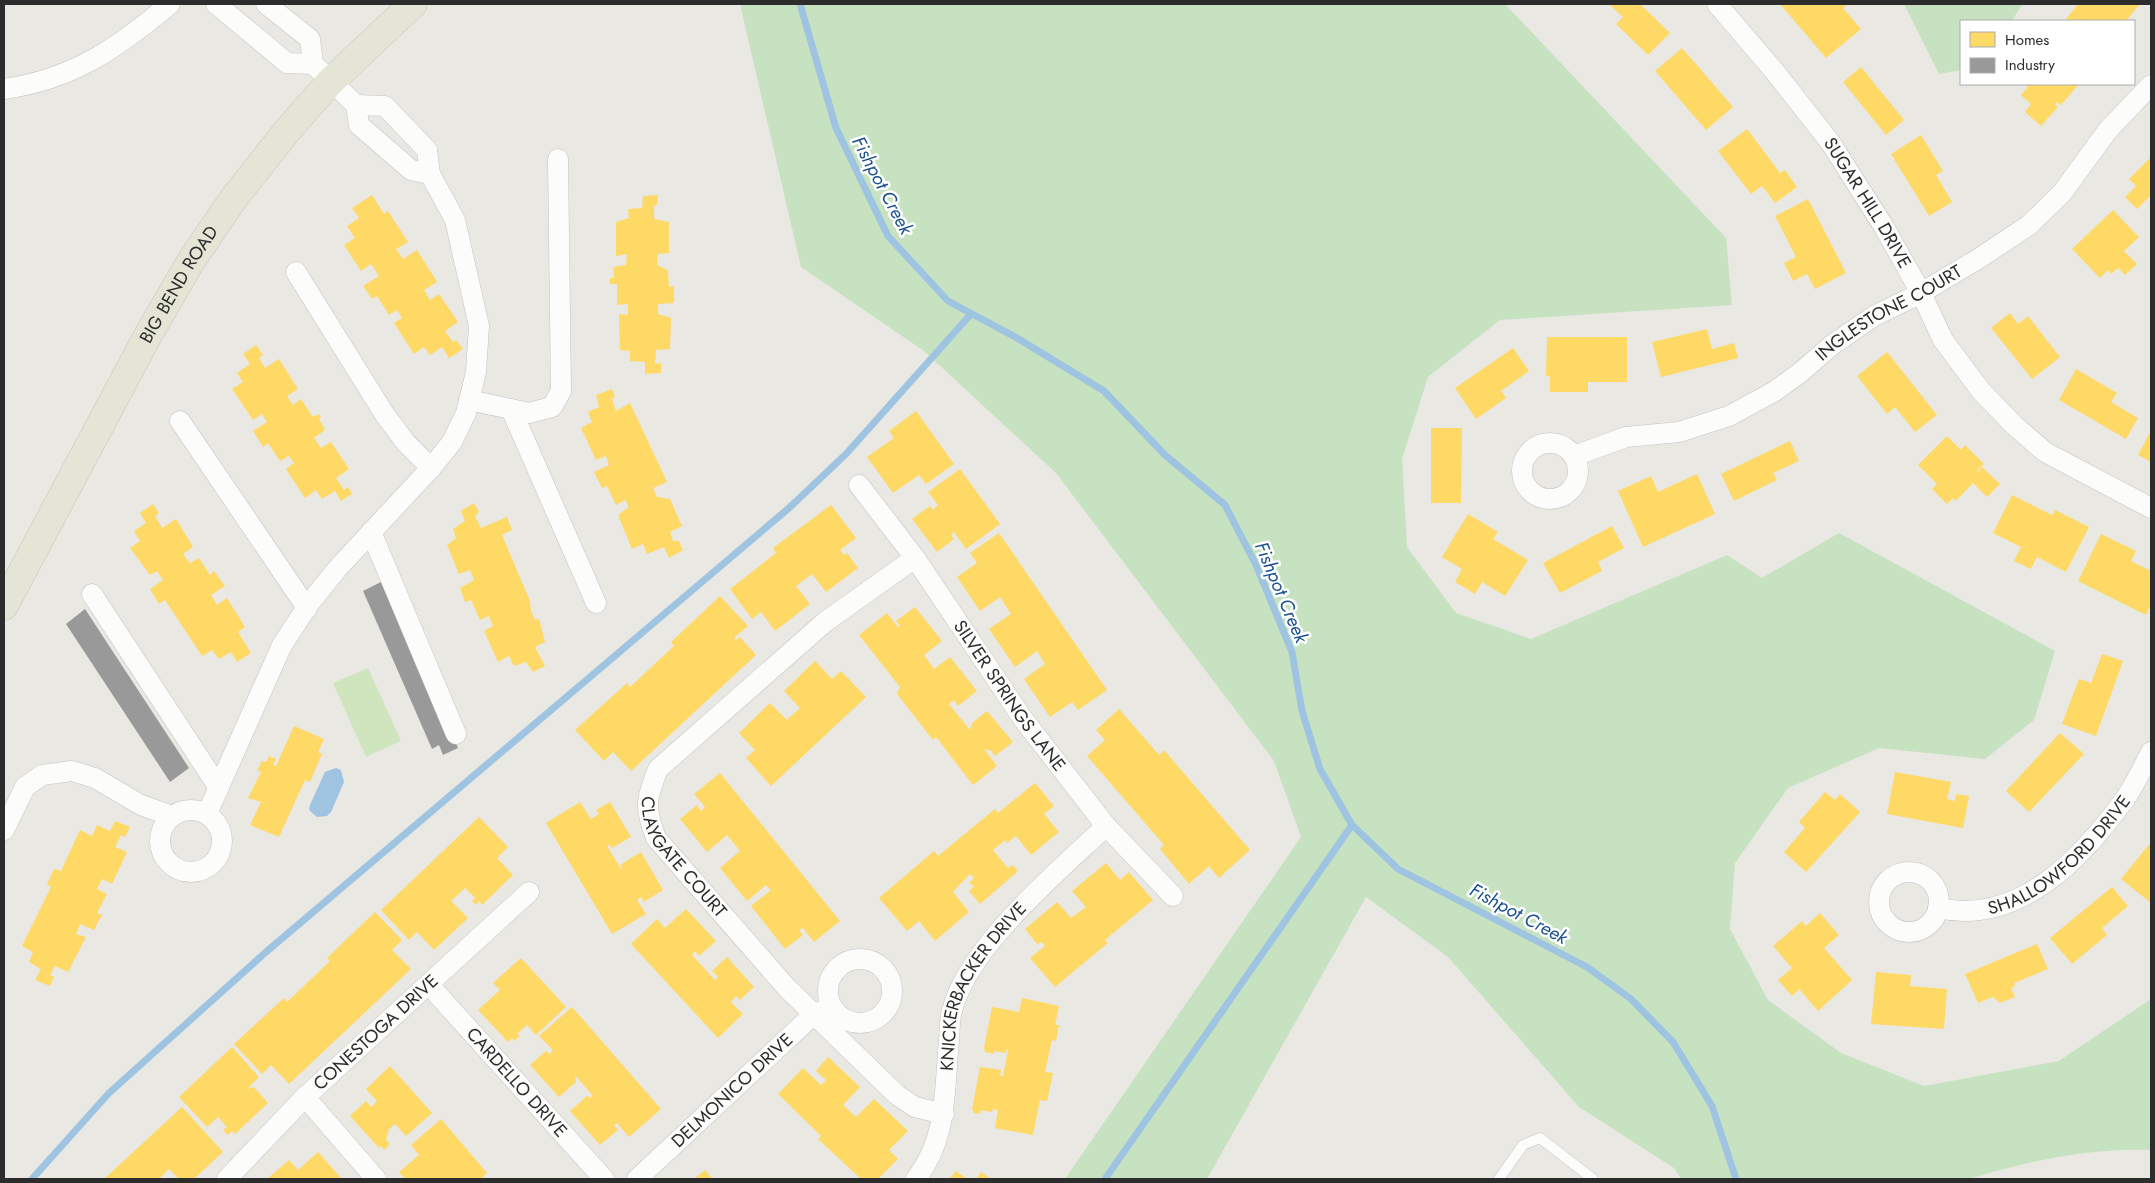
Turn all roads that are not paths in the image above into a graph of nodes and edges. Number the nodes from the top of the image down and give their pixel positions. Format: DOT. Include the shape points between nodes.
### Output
graph roads {
  1 [pos="170,4"];
  2 [pos="216,4"];
  3 [pos="266,4"];
  4 [pos="413,4"];
  5 [pos="1717,4"];
  6 [pos="322,73"];
  7 [pos="2151,85"];
  8 [pos="4,88"];
  9 [pos="356,105"];
  10 [pos="558,159"];
  11 [pos="430,174"];
  12 [pos="296,272"];
  13 [pos="1921,293"];
  14 [pos="469,400"];
  15 [pos="511,409"];
  16 [pos="180,421"];
  17 [pos="1574,456"];
  18 [pos="431,468"];
  19 [pos="860,485"];
  20 [pos="2151,508"];
  21 [pos="371,532"];
  22 [pos="915,558"];
  23 [pos="92,594"];
  24 [pos="596,603"];
  25 [pos="4,606"];
  26 [pos="307,608"];
  27 [pos="456,734"];
  28 [pos="2151,752"];
  29 [pos="219,788"];
  30 [pos="207,814"];
  31 [pos="172,816"];
  32 [pos="1106,826"];
  33 [pos="4,830"];
  34 [pos="529,892"];
  35 [pos="1173,896"];
  36 [pos="1938,908"];
  37 [pos="429,985"];
  38 [pos="832,1006"];
  39 [pos="814,1014"];
  40 [pos="305,1097"];
  41 [pos="944,1114"];
  42 [pos="226,1179"];
  43 [pos="376,1179"];
  44 [pos="604,1179"];
  45 [pos="637,1179"];
  46 [pos="916,1179"];
  47 [pos="1499,1179"];
  48 [pos="1593,1179"];
  1 -- 8 [label="street" via="141,28 75,70 30,85"];
  2 -- 6 [label="street" via="287,64"];
  3 -- 6 [label="street" via="310,40"];
  4 -- 6 [label="main road, BIG BEND ROAD"];
  5 -- 13 [label="street, SUGAR HILL DRIVE" via="1830,142"];
  6 -- 9 [label="street"];
  6 -- 25 [label="main road, BIG BEND ROAD" via="287,132 234,198 191,261"];
  7 -- 13 [label="street, INGLESTONE COURT" via="2108,130 2062,193 2029,225"];
  9 -- 11 [label="street" via="359,125 411,170"];
  9 -- 11 [label="street" via="386,106 427,150"];
  10 -- 15 [label="street" via="561,391 552,407 529,413"];
  11 -- 14 [label="street" via="455,220 478,326 476,372"];
  12 -- 18 [label="street" via="385,415"];
  13 -- 17 [label="street, INGLESTONE COURT" via="1874,316 1776,390 1729,416 1679,432 1626,438"];
  13 -- 20 [label="street, SUGAR HILL DRIVE" via="1943,340 1981,391 2015,426 2045,452"];
  14 -- 15 [label="street"];
  14 -- 18 [label="street" via="452,442"];
  15 -- 24 [label="street"];
  16 -- 26 [label="street"];
  18 -- 21 [label="street"];
  19 -- 22 [label="street, SILVER SPRINGS LANE"];
  21 -- 26 [label="street"];
  21 -- 27 [label="street"];
  22 -- 32 [label="street, SILVER SPRINGS LANE" via="1023,719"];
  22 -- 39 [label="street, CLAYGATE COURT" via="825,622 658,769 649,792 647,815 656,838 787,988"];
  23 -- 29 [label="street"];
  26 -- 29 [label="street" via="282,645"];
  28 -- 36 [label="street, SHALLOWFORD DRIVE" via="2126,798 2076,858 2036,890 1989,908 1951,911"];
  29 -- 30 [label="street"];
  30 -- 31 [label="street" via="187,810"];
  30 -- 31 [label="street" via="220,831 220,851 208,866 190,872 172,865 161,850 162,828"];
  31 -- 33 [label="street" via="141,805 95,778 72,771 42,774 25,787"];
  32 -- 35 [label="street, SILVER SPRINGS LANE"];
  32 -- 41 [label="street, KNICKERBACKER DRIVE" via="1001,930 978,958 963,984 952,1011"];
  34 -- 37 [label="street, CONESTOGA DRIVE"];
  37 -- 40 [label="street, CONESTOGA DRIVE"];
  37 -- 44 [label="street, CARDELLO DRIVE"];
  38 -- 39 [label="street, DELMONICO DRIVE"];
  39 -- 41 [label="street, CLAYGATE COURT" via="897,1095 915,1107"];
  39 -- 45 [label="street, DELMONICO DRIVE"];
  40 -- 42 [label="street, CONESTOGA DRIVE"];
  40 -- 43 [label="street"];
  41 -- 46 [label="street, KNICKERBACKER DRIVE" via="938,1141"];
  47 -- 48 [label="lane" via="1524,1145 1540,1138"];
}
